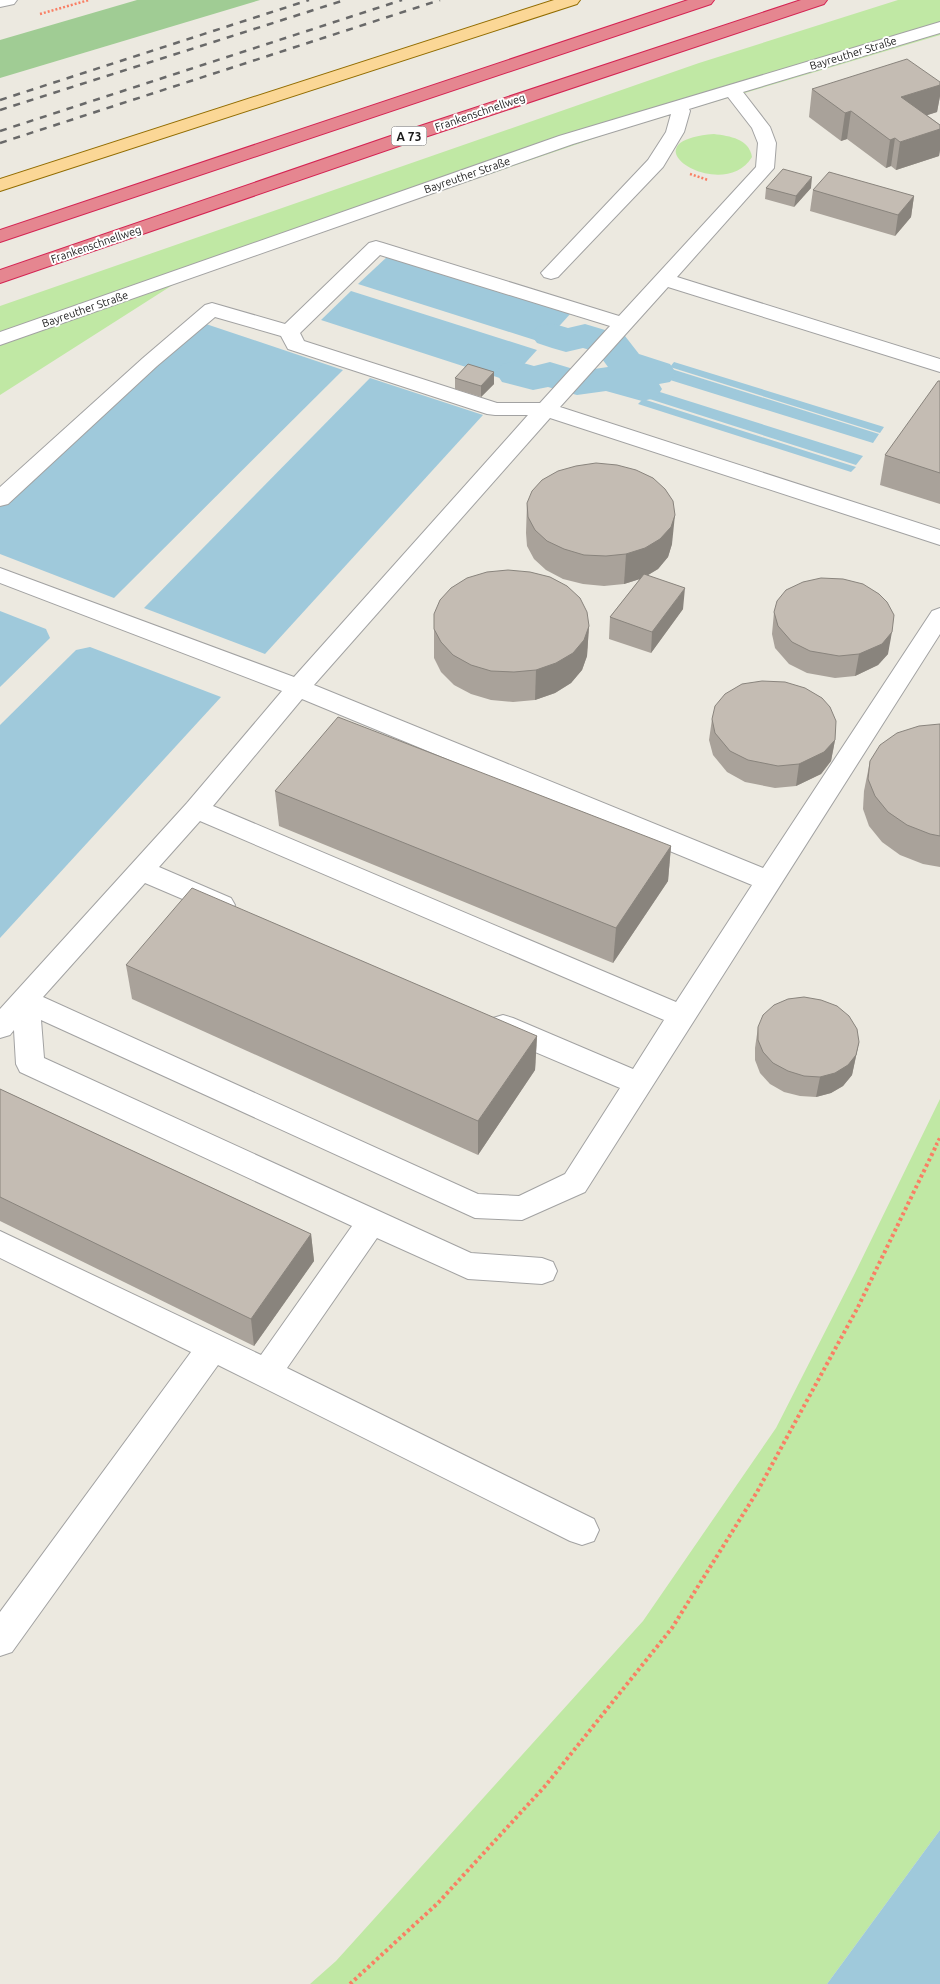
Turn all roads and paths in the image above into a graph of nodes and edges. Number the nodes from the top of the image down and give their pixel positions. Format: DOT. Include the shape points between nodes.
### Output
graph roads {
  1 [pos="8,0"];
  2 [pos="89,0"];
  3 [pos="571,0"];
  4 [pos="705,0"];
  5 [pos="818,0"];
  6 [pos="0,2"];
  7 [pos="36,16"];
  8 [pos="940,27"];
  9 [pos="731,89"];
  10 [pos="678,105"];
  11 [pos="656,163"];
  12 [pos="0,185"];
  13 [pos="746,191"];
  14 [pos="0,236"];
  15 [pos="551,273"];
  16 [pos="0,277"];
  17 [pos="664,280"];
  18 [pos="623,324"];
  19 [pos="289,332"];
  20 [pos="0,339"];
  21 [pos="940,366"];
  22 [pos="545,410"];
  23 [pos="0,499"];
  24 [pos="940,538"];
  25 [pos="0,575"];
  26 [pos="940,616"];
  27 [pos="298,688"];
  28 [pos="196,809"];
  29 [pos="141,870"];
  30 [pos="768,881"];
  31 [pos="241,913"];
  32 [pos="26,1001"];
  33 [pos="682,1016"];
  34 [pos="485,1018"];
  35 [pos="0,1028"];
  36 [pos="639,1084"];
  37 [pos="940,1137"];
  38 [pos="370,1222"];
  39 [pos="0,1244"];
  40 [pos="542,1271"];
  41 [pos="213,1347"];
  42 [pos="266,1373"];
  43 [pos="582,1530"];
  44 [pos="0,1640"];
  45 [pos="350,1984"];
  1 -- 6 [label="street"];
  2 -- 7 [label="path"];
  3 -- 12 [label="main road"];
  4 -- 14 [label="highway, A 73"];
  5 -- 16 [label="highway, Frankenschnellweg / A 73"];
  8 -- 9 [label="street, Bayreuther Straße"];
  9 -- 10 [label="street, Bayreuther Straße"];
  9 -- 13 [label="street" via="761,126 767,143 765,168"];
  10 -- 11 [label="street" via="680,111 675,132"];
  10 -- 20 [label="street, Bayreuther Straße" via="556,143"];
  11 -- 13 [label="path"];
  11 -- 15 [label="street"];
  13 -- 17 [label="street"];
  17 -- 18 [label="street"];
  17 -- 21 [label="street"];
  18 -- 19 [label="street" via="376,247"];
  18 -- 22 [label="street"];
  19 -- 22 [label="street" via="296,345 495,409"];
  19 -- 23 [label="street" via="212,309"];
  22 -- 24 [label="street"];
  22 -- 27 [label="street"];
  25 -- 27 [label="street"];
  26 -- 30 [label="street"];
  27 -- 28 [label="street"];
  27 -- 30 [label="street"];
  28 -- 29 [label="street"];
  28 -- 33 [label="street"];
  29 -- 31 [label="street"];
  29 -- 32 [label="street"];
  30 -- 33 [label="street"];
  32 -- 35 [label="street"];
  32 -- 36 [label="street" via="475,1206 522,1208 576,1183"];
  32 -- 38 [label="street" via="30,1064"];
  33 -- 36 [label="street"];
  34 -- 36 [label="street"];
  37 -- 45 [label="path" via="858,1307 766,1475 672,1628 539,1793 438,1903"];
  38 -- 40 [label="street" via="468,1266"];
  38 -- 42 [label="street"];
  39 -- 41 [label="street"];
  41 -- 42 [label="street"];
  41 -- 44 [label="street"];
  42 -- 43 [label="street"];
}
